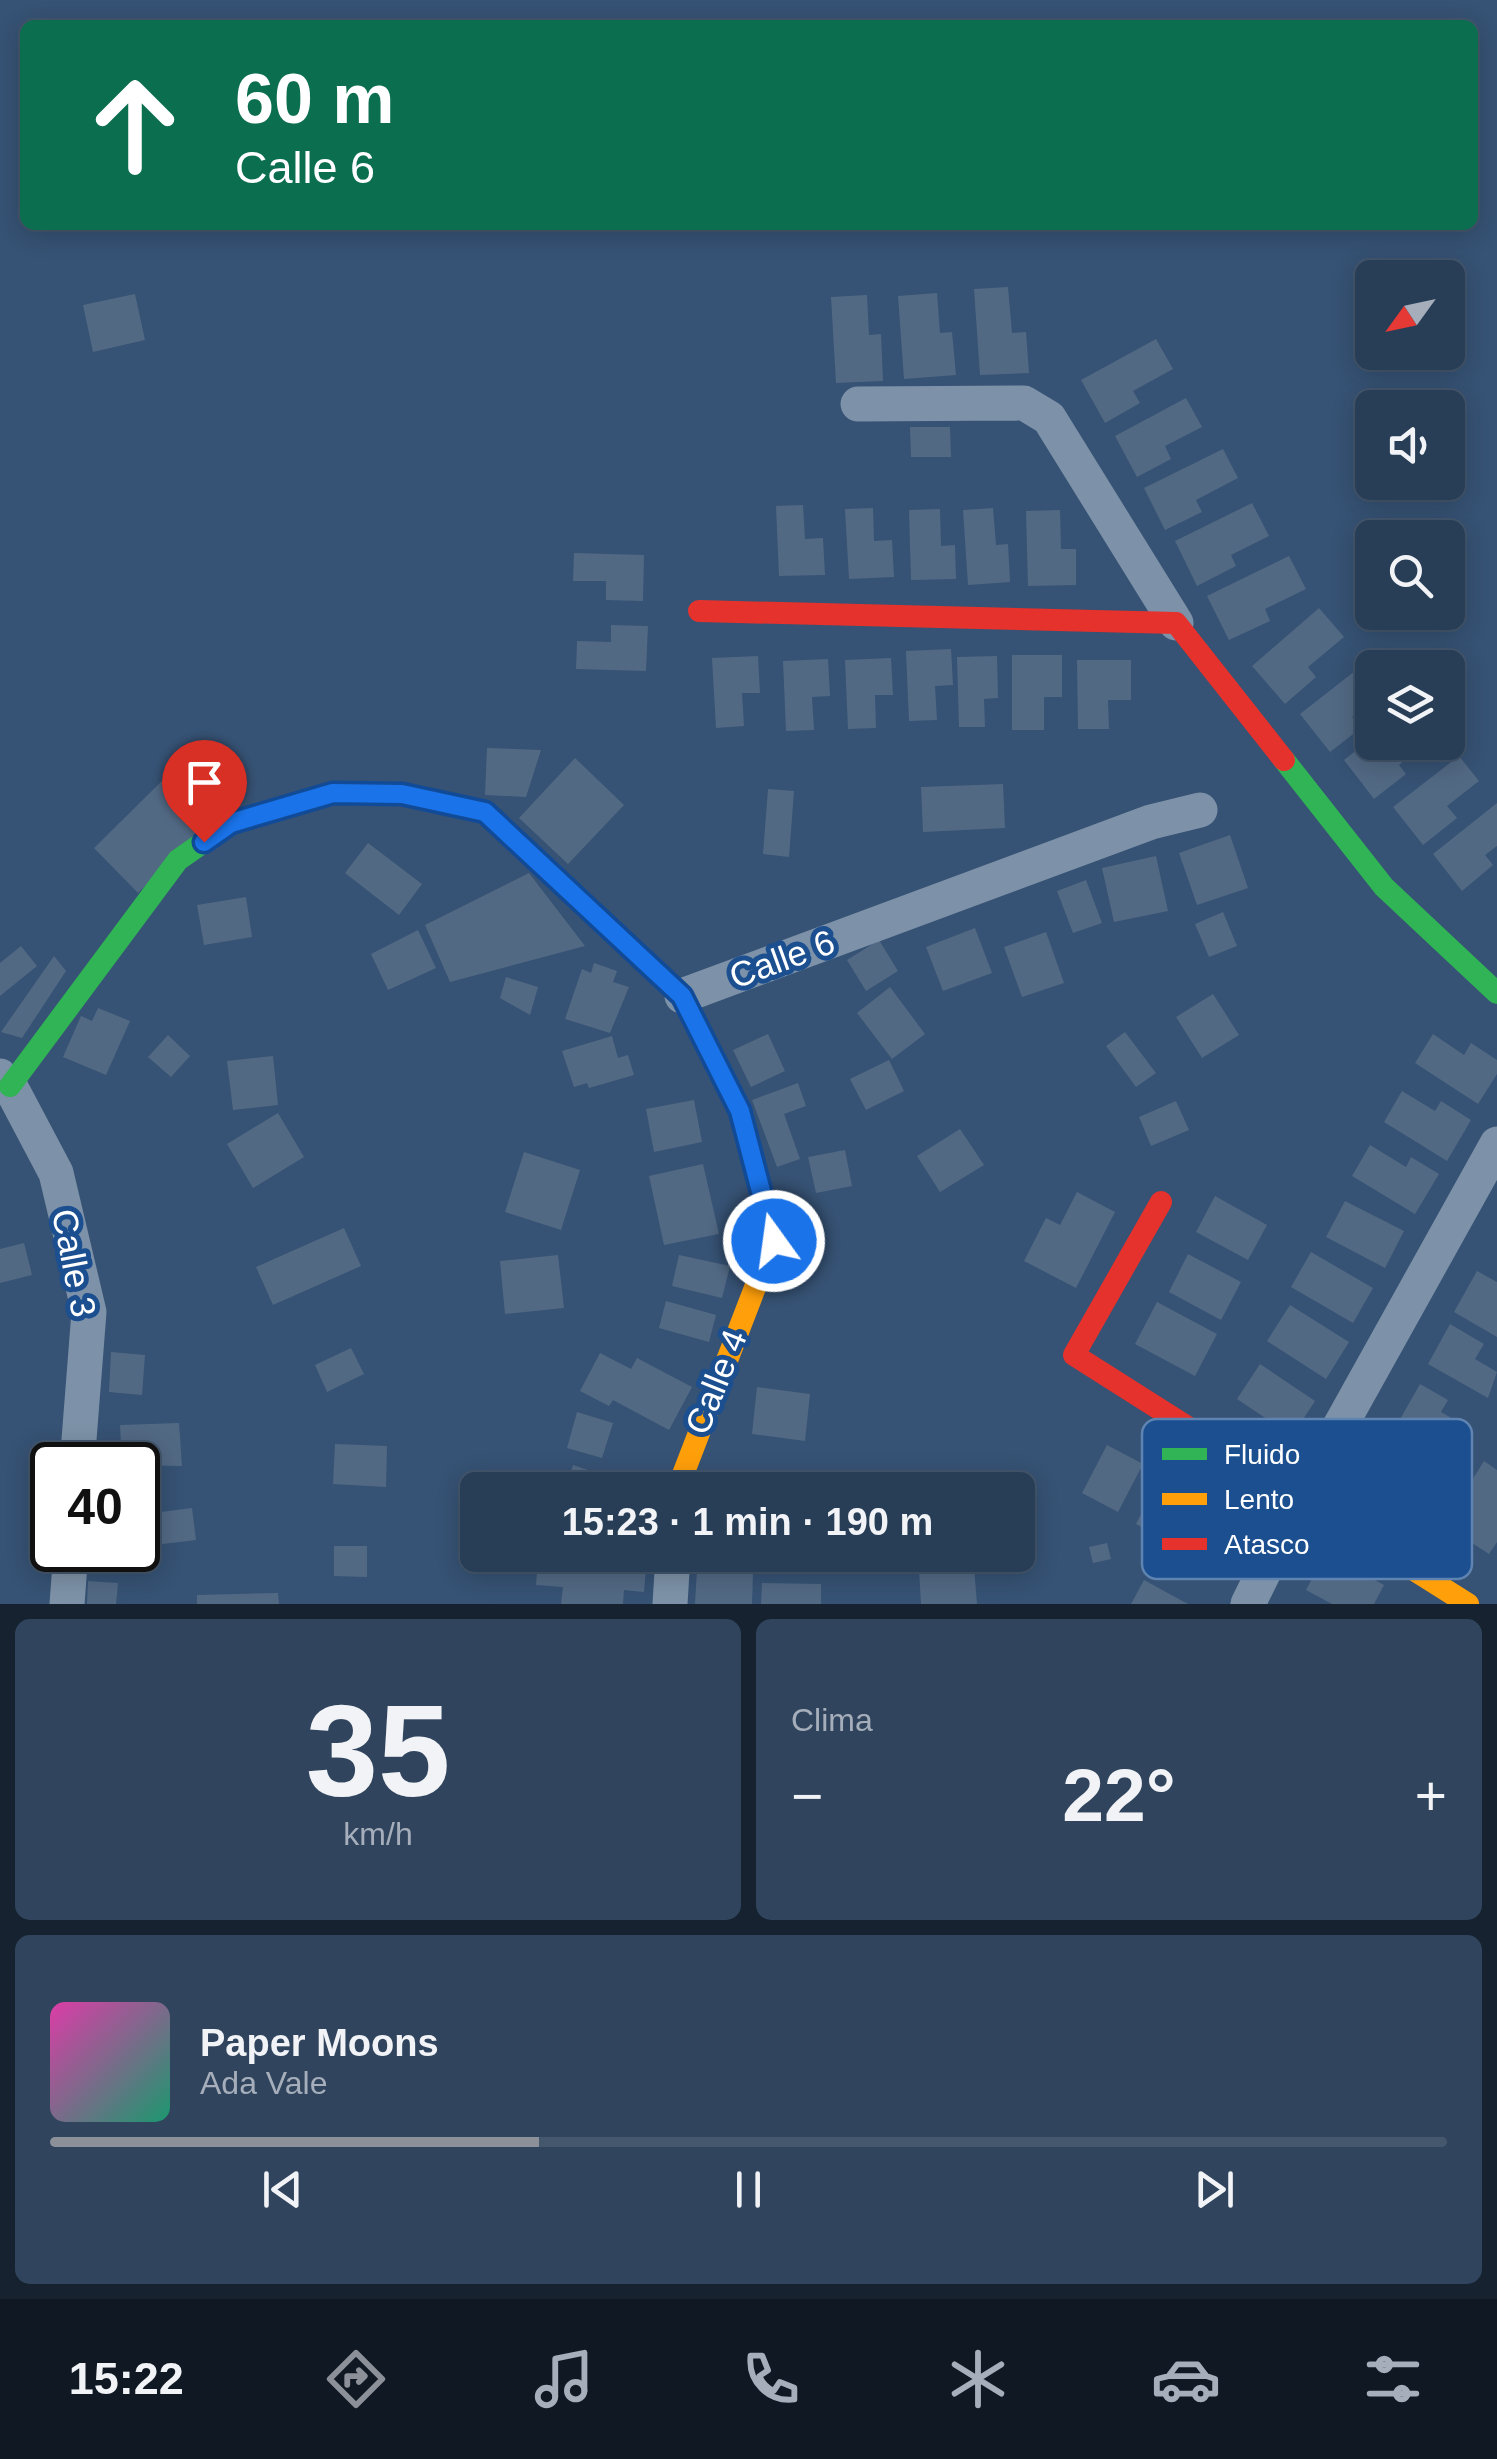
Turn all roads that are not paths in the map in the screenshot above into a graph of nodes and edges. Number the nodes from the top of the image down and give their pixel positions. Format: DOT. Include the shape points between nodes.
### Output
graph roads {
  1 [pos="858,404"];
  2 [pos="699,612"];
  3 [pos="1176,623"];
  4 [pos="1200,810"];
  5 [pos="1497,993"];
  6 [pos="682,996"];
  7 [pos="5,1081"];
  8 [pos="1497,1144"];
  9 [pos="1161,1202"];
  10 [pos="1175,1419"];
  11 [pos="1344,1419"];
  12 [pos="79,1442"];
  13 [pos="680,1472"];
  14 [pos="68,1572"];
  15 [pos="672,1572"];
  16 [pos="1260,1579"];
  17 [pos="1428,1579"];
  18 [pos="66,1604"];
  19 [pos="670,1604"];
  20 [pos="1248,1604"];
  21 [pos="1468,1604"];
  1 -- 3 [label="street" via="1024,403 1049,418"];
  2 -- 3 [label="street"];
  3 -- 5 [label="street" via="1384,887"];
  4 -- 6 [label="street, Calle 6" via="1151,822"];
  6 -- 7 [label="street, Calle 6" via="485,812 402,794 333,793 231,823 178,860"];
  6 -- 13 [label="street, Calle 4" via="740,1111 774,1241"];
  7 -- 12 [label="street, Calle 3" via="56,1173 89,1312"];
  8 -- 11 [label="street"];
  9 -- 10 [label="street" via="1074,1355"];
  14 -- 18 [label="street"];
  15 -- 19 [label="street"];
  16 -- 20 [label="street"];
  17 -- 21 [label="street"];
}
